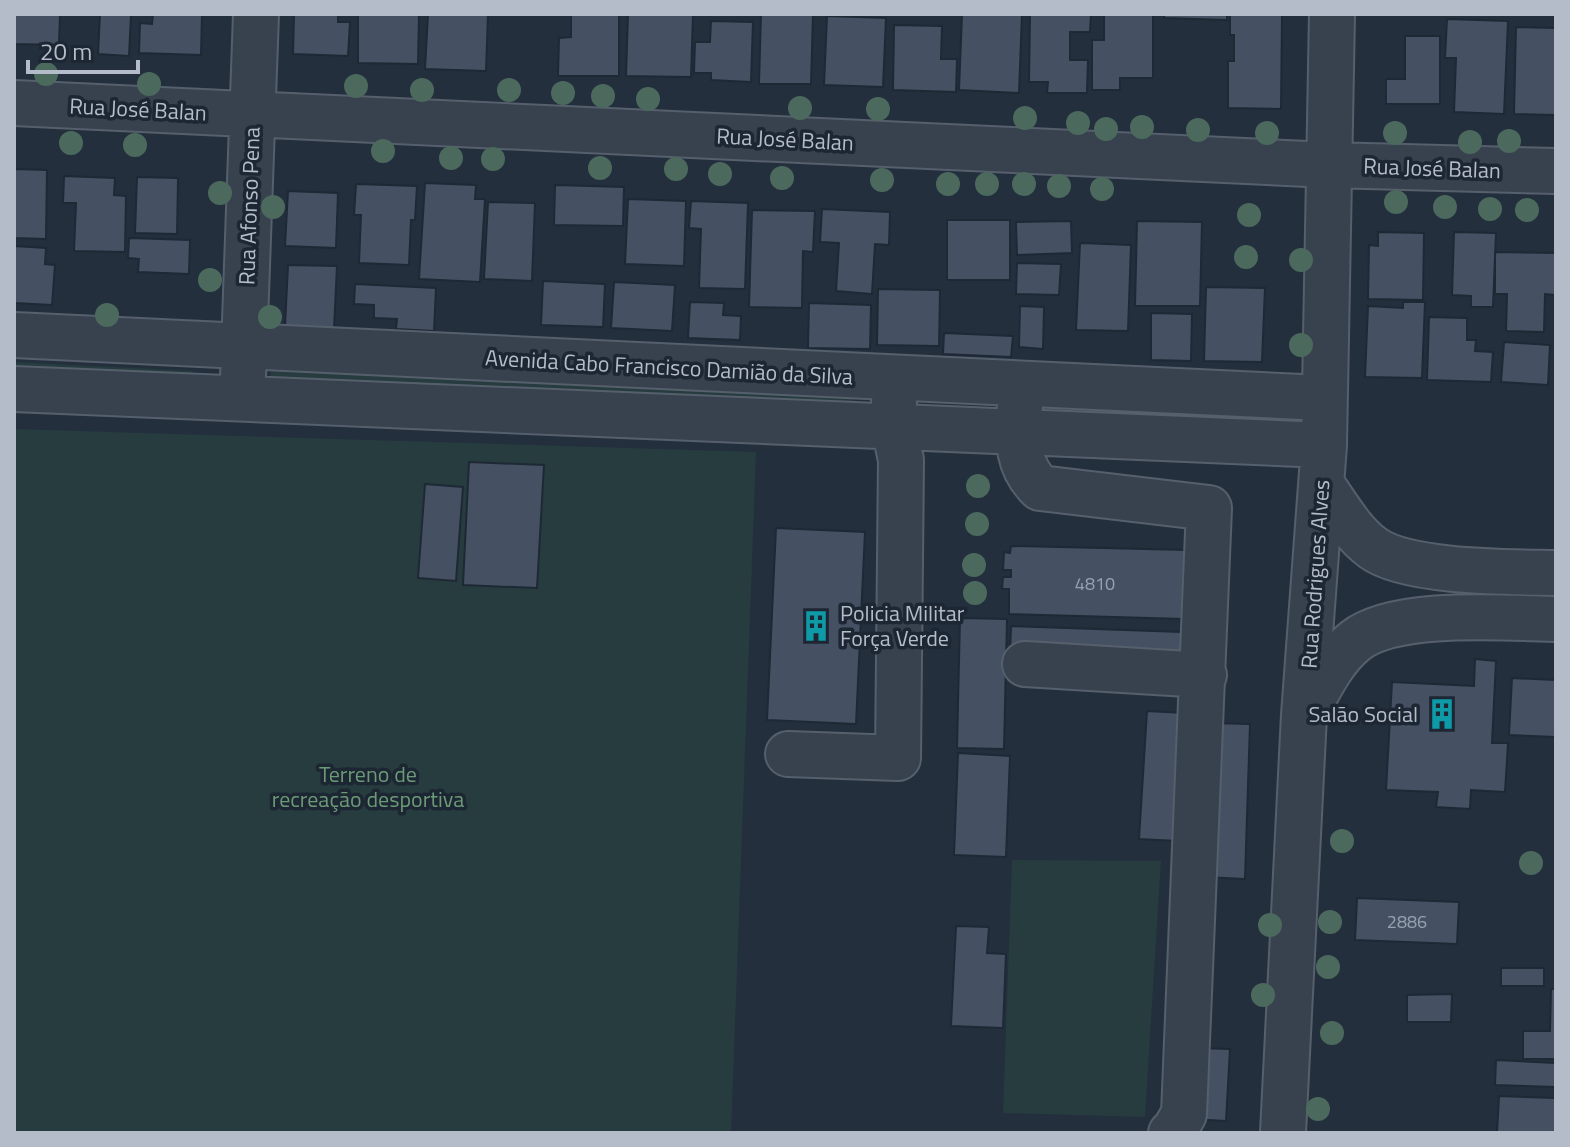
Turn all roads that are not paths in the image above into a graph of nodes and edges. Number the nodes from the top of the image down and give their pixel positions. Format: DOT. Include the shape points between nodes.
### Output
graph roads {
  1 [pos="256,14"];
  2 [pos="1332,14"];
  3 [pos="14,103"];
  4 [pos="252,115"];
  5 [pos="1329,165"];
  6 [pos="1556,171"];
  7 [pos="14,335"];
  8 [pos="244,346"];
  9 [pos="894,377"];
  10 [pos="1021,383"];
  11 [pos="14,389"];
  12 [pos="1324,398"];
  13 [pos="242,399"];
  14 [pos="894,427"];
  15 [pos="1019,432"];
  16 [pos="1323,465"];
  17 [pos="1396,560"];
  18 [pos="1556,573"];
  19 [pos="1556,619"];
  20 [pos="1389,626"];
  21 [pos="1025,664"];
  22 [pos="1204,675"];
  23 [pos="1304,715"];
  24 [pos="788,754"];
  25 [pos="1171,1133"];
  26 [pos="1283,1133"];
  1 -- 4 [label="street, Rua Afonso Pena"];
  2 -- 5 [label="street, Rua Rodrigues Alves"];
  3 -- 4 [label="street, Rua José Balan"];
  4 -- 5 [label="street, Rua José Balan"];
  4 -- 8 [label="street, Rua Afonso Pena"];
  5 -- 6 [label="street, Rua José Balan"];
  5 -- 12 [label="street, Rua Rodrigues Alves"];
  7 -- 8 [label="street, Avenida Cabo Francisco Damião da Silva"];
  8 -- 9 [label="street, Avenida Cabo Francisco Damião da Silva"];
  8 -- 13 [label="street, Rua Afonso Pena"];
  9 -- 10 [label="street, Avenida Cabo Francisco Damião da Silva"];
  9 -- 14 [label="street"];
  10 -- 12 [label="street, Avenida Cabo Francisco Damião da Silva"];
  10 -- 15 [label="street"];
  11 -- 13 [label="street"];
  12 -- 16 [label="street, Rua Rodrigues Alves"];
  13 -- 14 [label="street"];
  14 -- 15 [label="street"];
  14 -- 24 [label="street" via="901,460 898,758"];
  15 -- 16 [label="street"];
  15 -- 22 [label="street" via="1021,461 1040,488 1209,508"];
  16 -- 17 [label="street" via="1349,522 1372,547"];
  16 -- 23 [label="street, Rua Rodrigues Alves"];
  17 -- 18 [label="street"];
  17 -- 20 [label="street"];
  19 -- 20 [label="street" via="1448,616"];
  20 -- 23 [label="street" via="1357,639 1334,662"];
  21 -- 22 [label="street"];
  22 -- 25 [label="street" via="1184,1114"];
  23 -- 26 [label="street, Rua Rodrigues Alves"];
}
